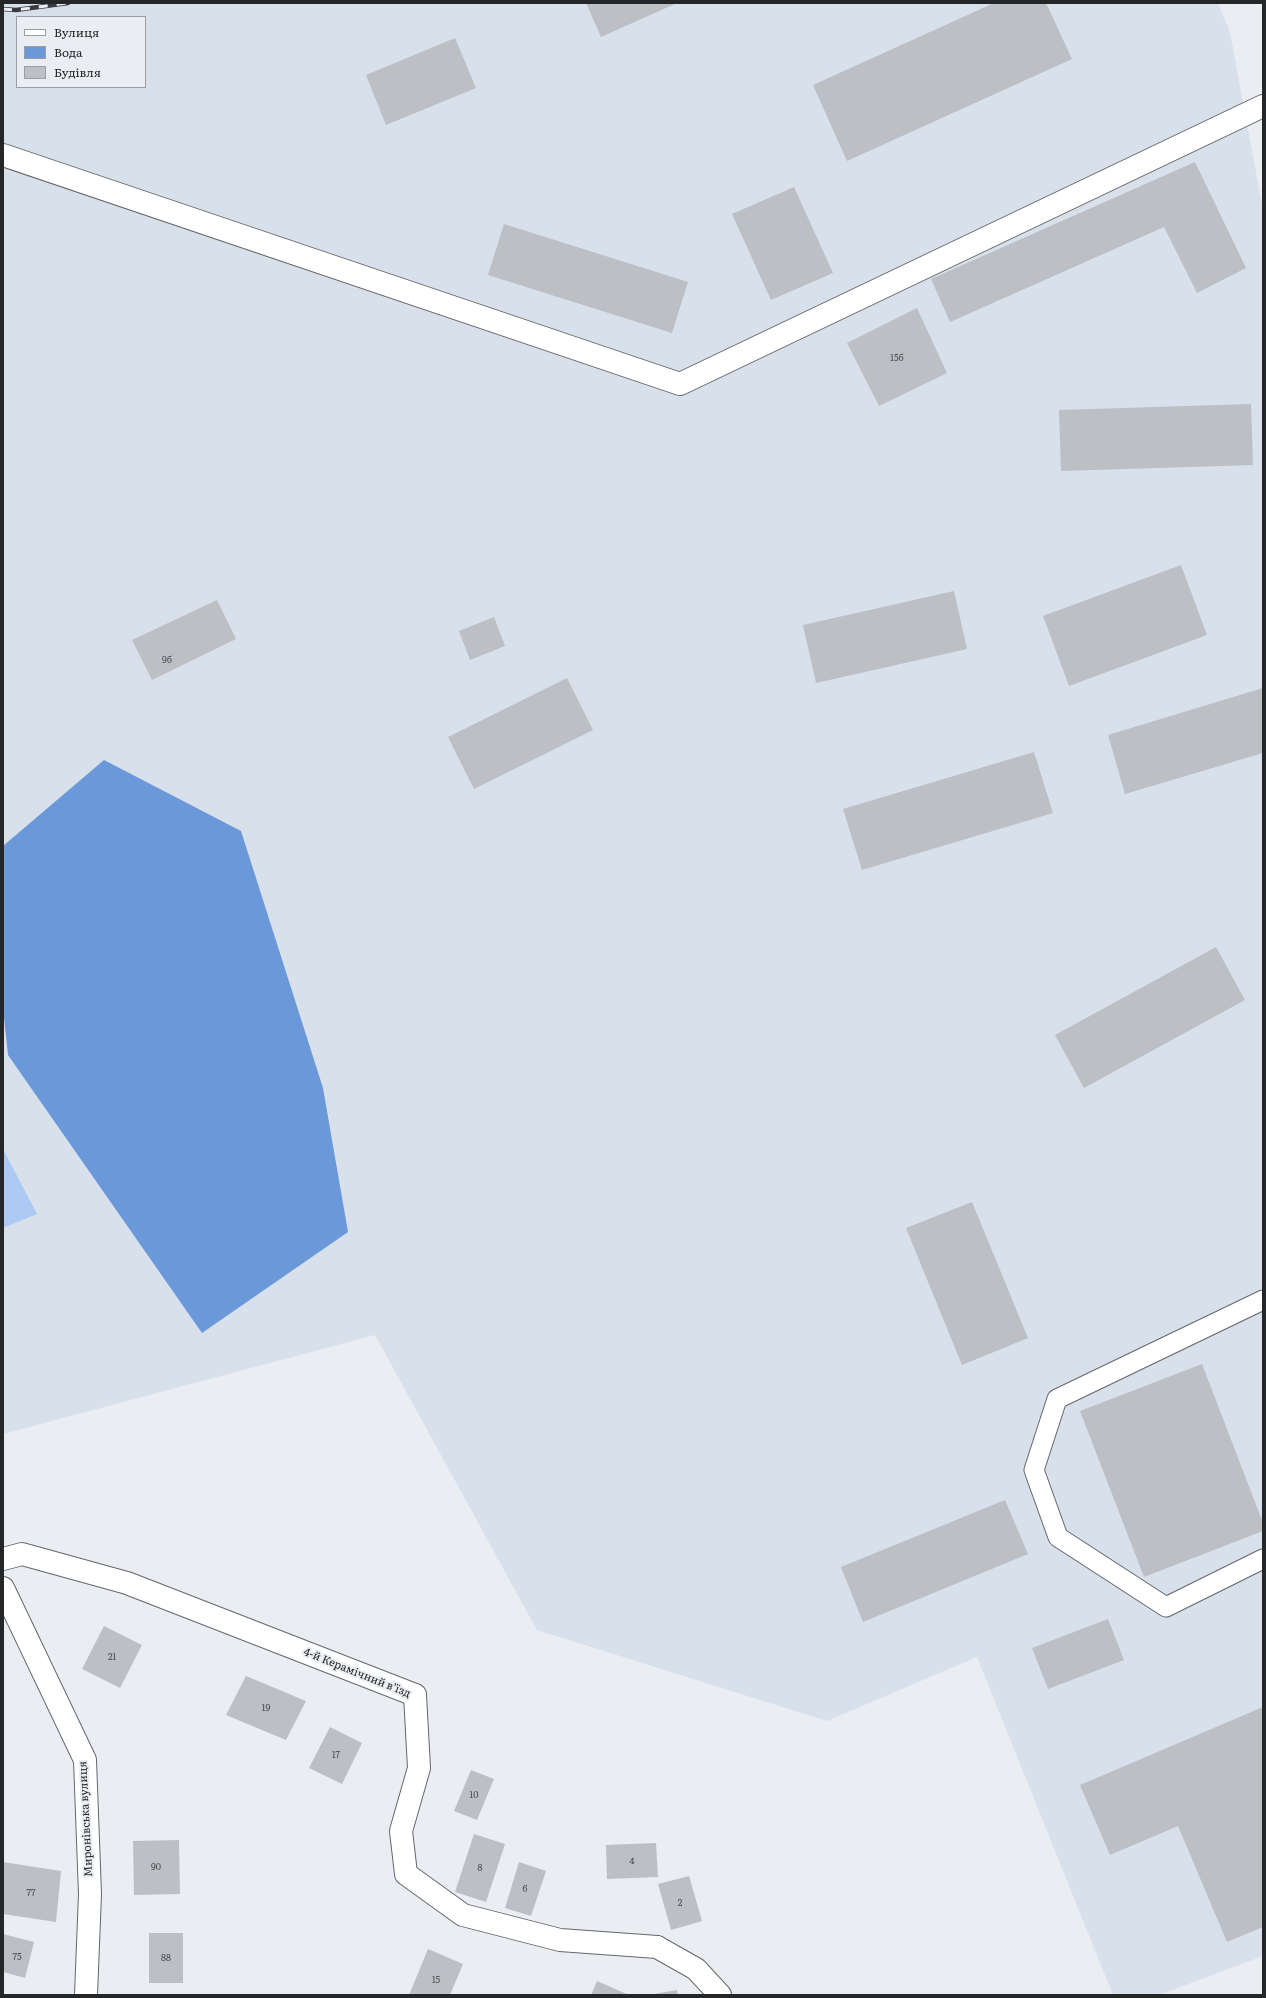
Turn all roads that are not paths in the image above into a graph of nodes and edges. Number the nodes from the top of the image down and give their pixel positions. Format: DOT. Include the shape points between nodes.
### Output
graph roads {
  1 [pos="1263,106"];
  2 [pos="3,155"];
  3 [pos="1263,1300"];
  4 [pos="3,1559"];
  5 [pos="1263,1559"];
  6 [pos="3,1588"];
  7 [pos="86,1995"];
  8 [pos="720,1995"];
  1 -- 2 [label="street" via="680,384"];
  3 -- 5 [label="lane" via="1058,1399 1034,1470 1058,1537 1166,1607"];
  4 -- 8 [label="street, 4-й Керамічний в’їзд" via="22,1554 127,1583 415,1695 419,1768 401,1831 406,1874 463,1915 560,1940 657,1947 696,1969"];
  6 -- 7 [label="street, Миронівська вулиця" via="85,1760 90,1894"];
}
